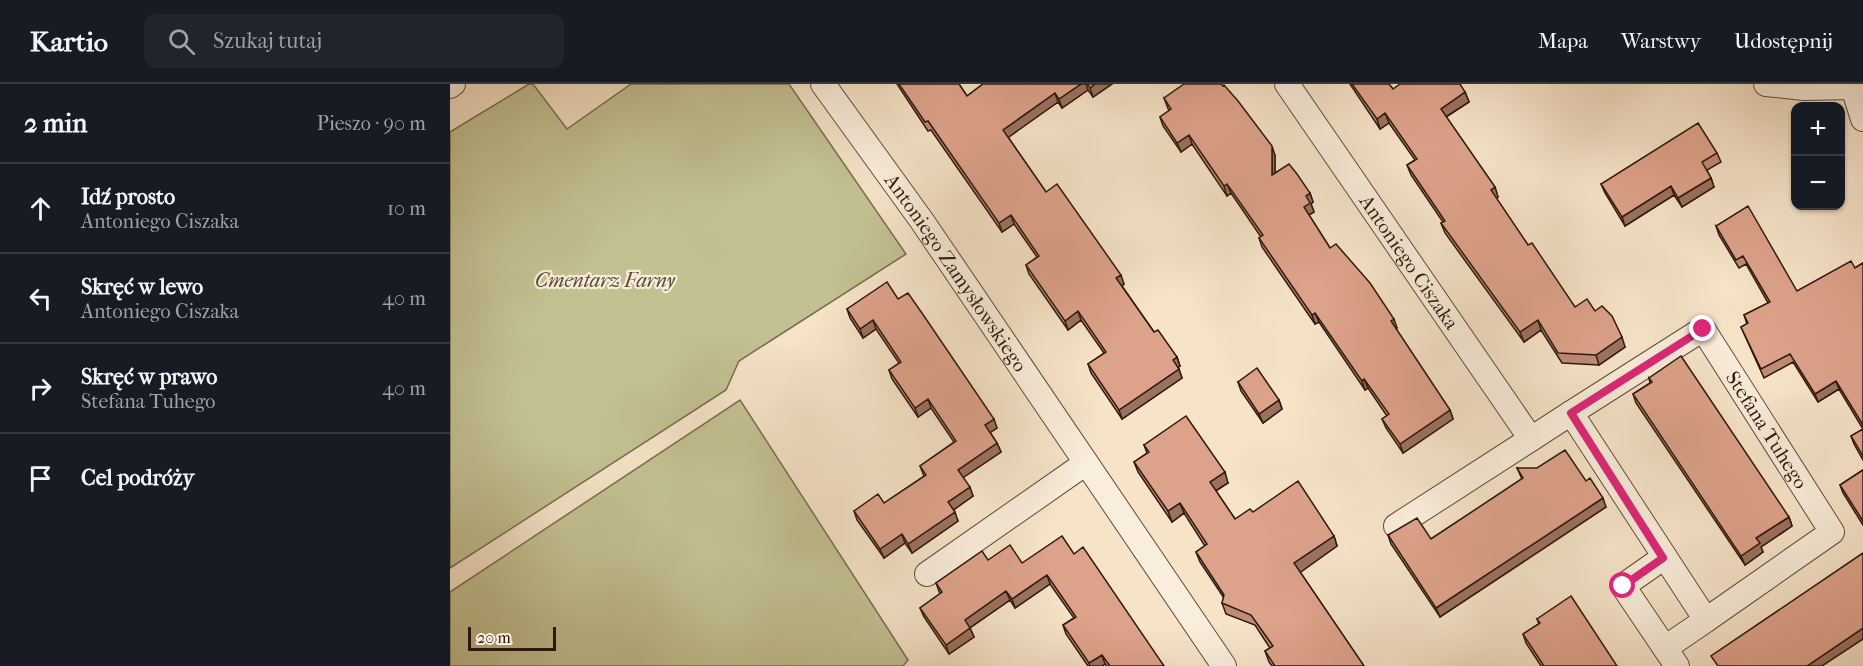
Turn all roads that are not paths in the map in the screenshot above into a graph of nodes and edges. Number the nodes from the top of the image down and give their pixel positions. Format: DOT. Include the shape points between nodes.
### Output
graph roads {
  1 [pos="823,84"];
  2 [pos="1287,84"];
  3 [pos="1766,84"];
  4 [pos="1852,86"];
  5 [pos="1863,119"];
  6 [pos="1571,413"];
  7 [pos="1531,439"];
  8 [pos="1086,463"];
  9 [pos="1396,526"];
  10 [pos="1663,558"];
  11 [pos="927,574"];
  12 [pos="1706,620"];
  13 [pos="1671,657"];
  14 [pos="1224,666"];
  1 -- 8 [label="street, Antoniego Zamysłowskiego" via="922,221"];
  2 -- 7 [label="street, Antoniego Ciszaka"];
  3 -- 4 [label="street" via="1804,88"];
  4 -- 5 [label="street"];
  6 -- 7 [label="street"];
  6 -- 10 [label="street"];
  6 -- 12 [label="street, Stefana Tuhego" via="1703,329 1832,532"];
  7 -- 9 [label="street"];
  8 -- 11 [label="street"];
  8 -- 14 [label="street, Antoniego Zamysłowskiego"];
  10 -- 12 [label="street"];
  10 -- 13 [label="street" via="1623,586"];
  12 -- 13 [label="street"];
}
